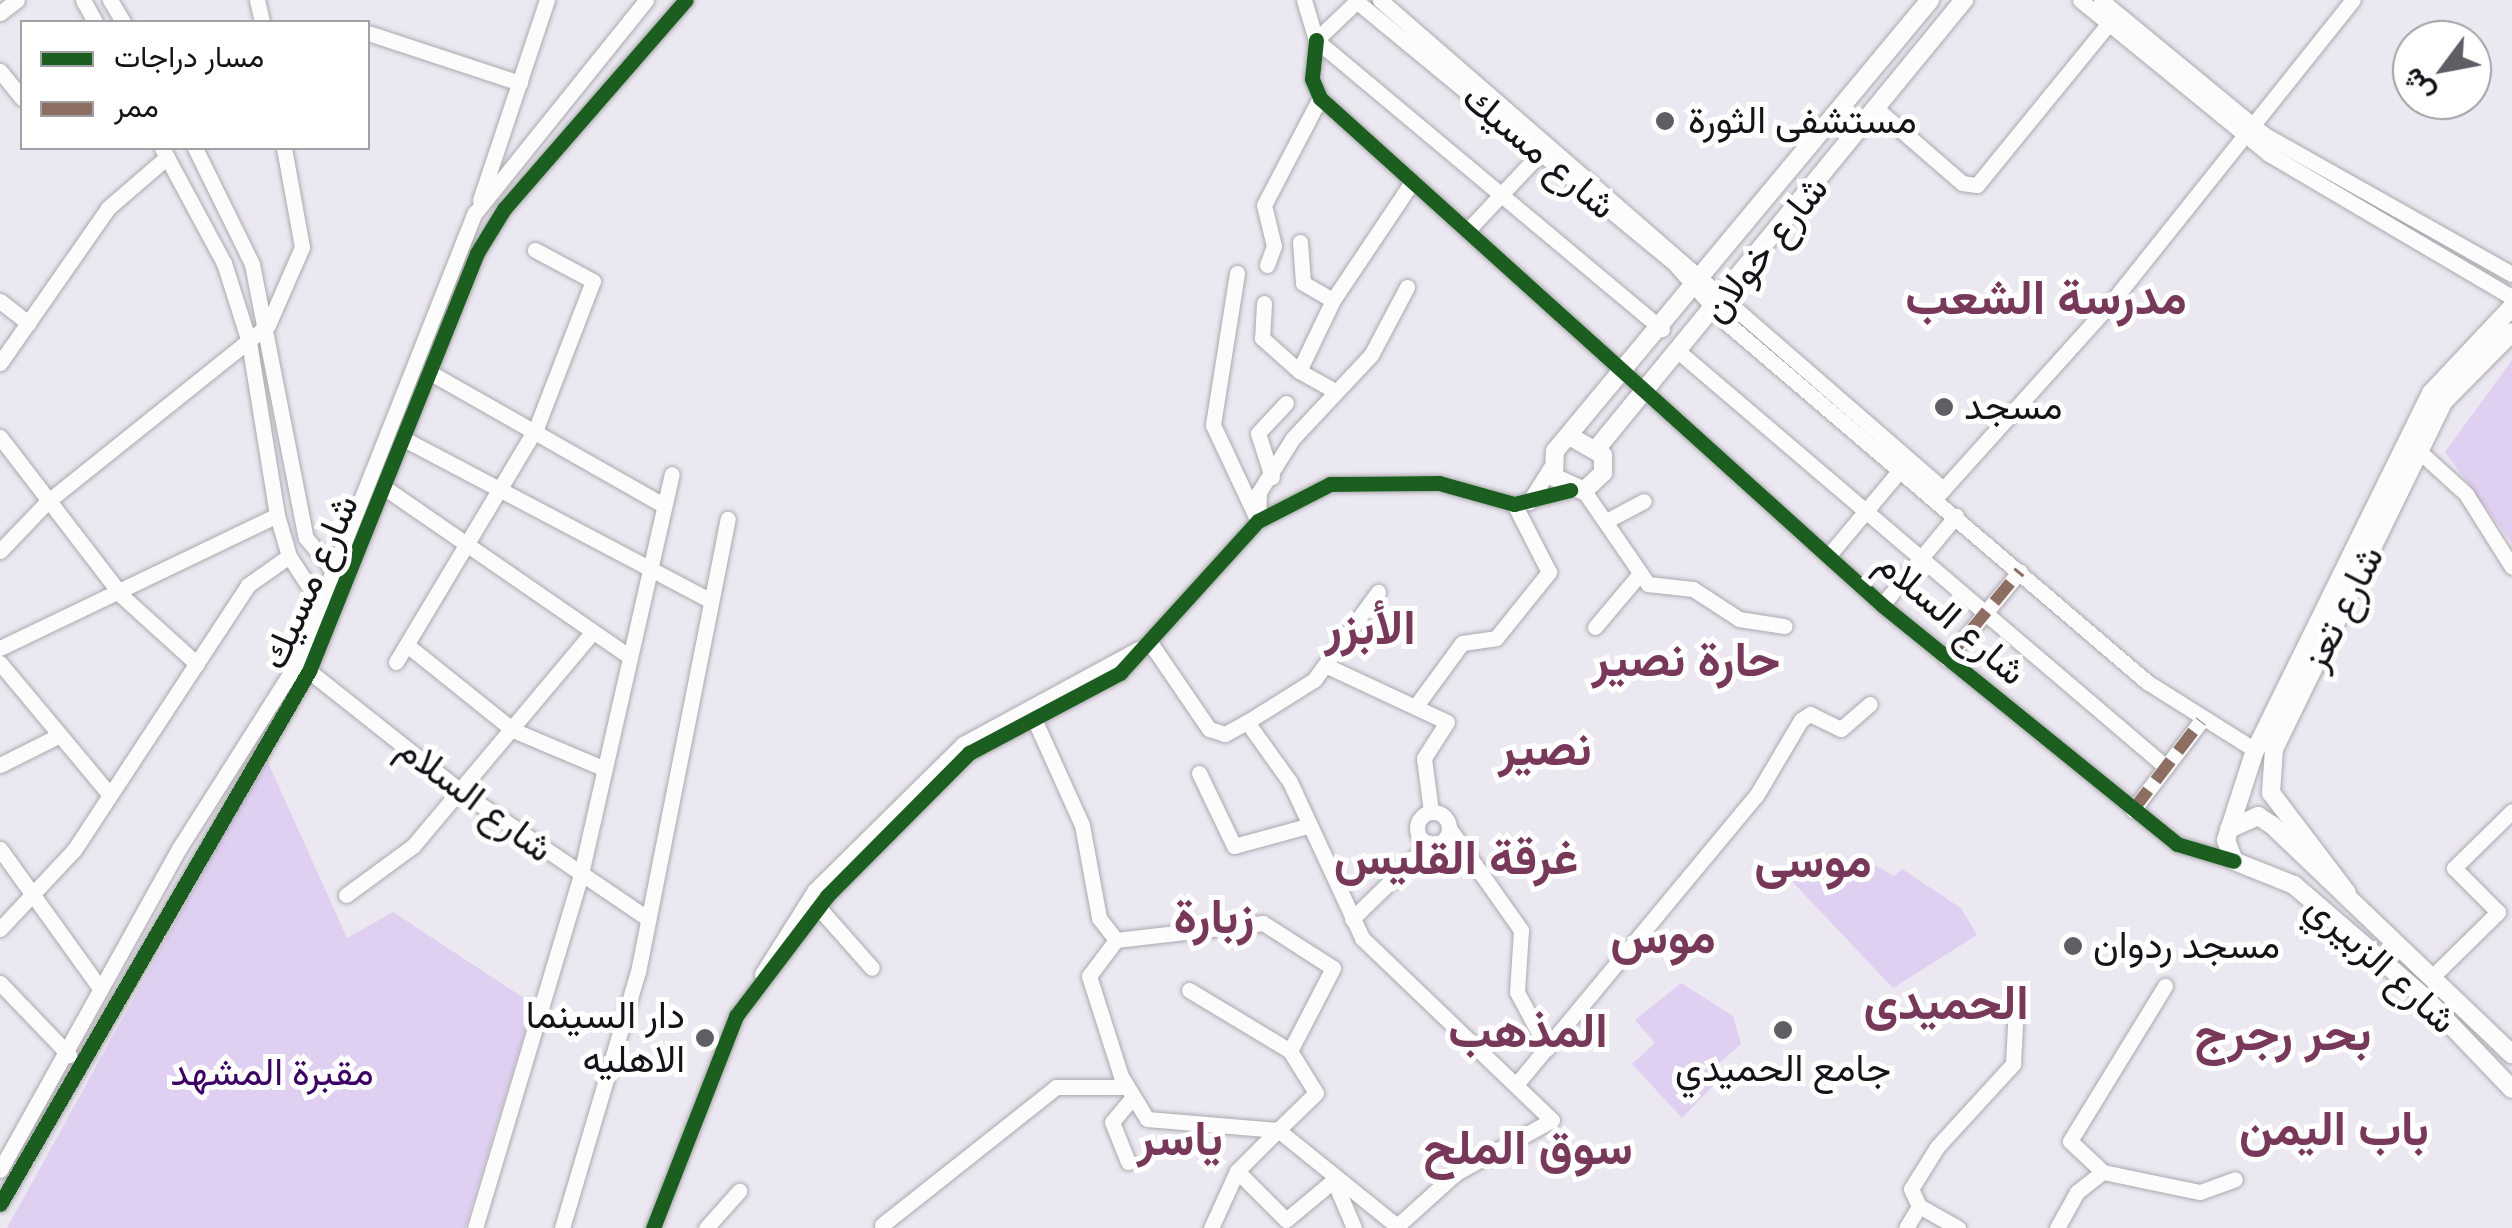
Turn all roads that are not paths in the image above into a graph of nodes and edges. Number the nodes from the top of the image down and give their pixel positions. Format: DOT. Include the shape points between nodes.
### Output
graph roads {
  1 [pos="17,0"];
  2 [pos="547,0"];
  3 [pos="646,0"];
  4 [pos="686,0"];
  5 [pos="1304,0"];
  6 [pos="1380,0"];
  7 [pos="1930,0"];
  8 [pos="1964,0"];
  9 [pos="2080,0"];
  10 [pos="2100,0"];
  11 [pos="2353,0"];
  12 [pos="1356,1"];
  13 [pos="0,12"];
  14 [pos="2109,24"];
  15 [pos="370,34"];
  16 [pos="1316,40"];
  17 [pos="0,71"];
  18 [pos="520,83"];
  19 [pos="20,96"];
  20 [pos="1320,98"];
  21 [pos="1879,111"];
  22 [pos="2244,128"];
  23 [pos="197,150"];
  24 [pos="284,150"];
  25 [pos="164,152"];
  26 [pos="1541,152"];
  27 [pos="1412,182"];
  28 [pos="1506,196"];
  29 [pos="1761,210"];
  30 [pos="475,213"];
  31 [pos="2394,223"];
  32 [pos="1782,226"];
  33 [pos="1468,230"];
  34 [pos="1300,242"];
  35 [pos="535,250"];
  36 [pos="2492,261"];
  37 [pos="2512,264"];
  38 [pos="1267,265"];
  39 [pos="1237,272"];
  40 [pos="2512,274"];
  41 [pos="1704,282"];
  42 [pos="1407,287"];
  43 [pos="2512,297"];
  44 [pos="1333,300"];
  45 [pos="0,302"];
  46 [pos="1264,303"];
  47 [pos="1720,305"];
  48 [pos="2512,306"];
  49 [pos="28,323"];
  50 [pos="268,325"];
  51 [pos="1662,329"];
  52 [pos="2512,332"];
  53 [pos="249,342"];
  54 [pos="1679,352"];
  55 [pos="0,363"];
  56 [pos="1299,371"];
  57 [pos="429,372"];
  58 [pos="1625,374"];
  59 [pos="1335,391"];
  60 [pos="1645,392"];
  61 [pos="1286,403"];
  62 [pos="1595,410"];
  63 [pos="537,426"];
  64 [pos="1615,426"];
  65 [pos="0,437"];
  66 [pos="1573,438"];
  67 [pos="406,440"];
  68 [pos="1598,446"];
  69 [pos="2421,453"];
  70 [pos="1552,467"];
  71 [pos="1900,470"];
  72 [pos="672,474"];
  73 [pos="1272,477"];
  74 [pos="500,486"];
  75 [pos="388,490"];
  76 [pos="1577,490"];
  77 [pos="1939,494"];
  78 [pos="1644,501"];
  79 [pos="47,502"];
  80 [pos="1521,503"];
  81 [pos="661,504"];
  82 [pos="1866,514"];
  83 [pos="277,515"];
  84 [pos="1956,516"];
  85 [pos="728,519"];
  86 [pos="1610,519"];
  87 [pos="1258,520"];
  88 [pos="469,540"];
  89 [pos="0,551"];
  90 [pos="1829,555"];
  91 [pos="289,556"];
  92 [pos="648,562"];
  93 [pos="1920,563"];
  94 [pos="2512,566"];
  95 [pos="2020,570"];
  96 [pos="1638,576"];
  97 [pos="341,578"];
  98 [pos="1378,592"];
  99 [pos="122,596"];
  100 [pos="707,599"];
  101 [pos="1882,605"];
  102 [pos="320,608"];
  103 [pos="1982,618"];
  104 [pos="335,619"];
  105 [pos="1784,626"];
  106 [pos="1595,627"];
  107 [pos="590,635"];
  108 [pos="1151,644"];
  109 [pos="407,645"];
  110 [pos="0,648"];
  111 [pos="626,654"];
  112 [pos="1946,658"];
  113 [pos="396,662"];
  114 [pos="0,663"];
  115 [pos="197,664"];
  116 [pos="1327,666"];
  117 [pos="309,671"];
  118 [pos="1418,703"];
  119 [pos="1870,704"];
  120 [pos="1035,722"];
  121 [pos="1247,722"];
  122 [pos="2201,722"];
  123 [pos="513,730"];
  124 [pos="56,737"];
  125 [pos="2255,750"];
  126 [pos="0,765"];
  127 [pos="2166,766"];
  128 [pos="603,768"];
  129 [pos="1199,773"];
  130 [pos="462,793"];
  131 [pos="109,794"];
  132 [pos="2133,810"];
  133 [pos="1431,812"];
  134 [pos="2512,812"];
  135 [pos="1307,826"];
  136 [pos="1449,828"];
  137 [pos="2229,829"];
  138 [pos="1430,843"];
  139 [pos="0,849"];
  140 [pos="2234,860"];
  141 [pos="580,878"];
  142 [pos="2347,892"];
  143 [pos="31,894"];
  144 [pos="346,895"];
  145 [pos="2512,898"];
  146 [pos="818,907"];
  147 [pos="2498,912"];
  148 [pos="647,918"];
  149 [pos="1352,920"];
  150 [pos="0,928"];
  151 [pos="1116,940"];
  152 [pos="872,968"];
  153 [pos="2434,975"];
  154 [pos="0,983"];
  155 [pos="2165,986"];
  156 [pos="100,988"];
  157 [pos="756,990"];
  158 [pos="1189,990"];
  159 [pos="2016,1006"];
  160 [pos="1547,1048"];
  161 [pos="1290,1051"];
  162 [pos="2512,1054"];
  163 [pos="70,1055"];
  164 [pos="1519,1081"];
  165 [pos="2512,1089"];
  166 [pos="1128,1093"];
  167 [pos="1278,1130"];
  168 [pos="5,1150"];
  169 [pos="1128,1162"];
  170 [pos="24,1164"];
  171 [pos="0,1170"];
  172 [pos="1237,1171"];
  173 [pos="2103,1172"];
  174 [pos="2235,1178"];
  175 [pos="1334,1180"];
  176 [pos="738,1191"];
  177 [pos="0,1204"];
  178 [pos="1919,1206"];
  179 [pos="882,1225"];
  180 [pos="1396,1227"];
  181 [pos="475,1228"];
  182 [pos="562,1228"];
  183 [pos="652,1228"];
  184 [pos="706,1228"];
  185 [pos="1211,1228"];
  186 [pos="1354,1228"];
  187 [pos="1906,1228"];
  188 [pos="1958,1228"];
  189 [pos="2057,1228"];
  1 -- 13 [label="street"];
  2 -- 18 [label="street"];
  3 -- 30 [label="street, شارع مسيك"];
  4 -- 57 [label="street, شارع مسيك" via="504,209"];
  5 -- 16 [label="street"];
  6 -- 41 [label="street, شارع مسيك"];
  7 -- 29 [label="main road, شارع خولان"];
  8 -- 21 [label="main road, شارع خولان"];
  9 -- 14 [label="street"];
  10 -- 22 [label="street"];
  11 -- 22 [label="street"];
  12 -- 16 [label="street"];
  12 -- 26 [label="street, شارع مسيك"];
  14 -- 21 [label="street" via="1977,185 1962,183"];
  14 -- 22 [label="street"];
  15 -- 18 [label="street"];
  16 -- 20 [label="street" via="1312,78"];
  16 -- 28 [label="street"];
  17 -- 19 [label="street"];
  18 -- 30 [label="street"];
  20 -- 27 [label="street"];
  20 -- 38 [label="street" via="1264,205 1274,246"];
  21 -- 32 [label="main road, شارع خولان"];
  22 -- 31 [label="street"];
  22 -- 77 [label="street" via="2110,304"];
  23 -- 50 [label="street" via="252,264"];
  24 -- 50 [label="street" via="302,246"];
  25 -- 49 [label="street" via="108,208"];
  25 -- 53 [label="street" via="224,264"];
  26 -- 28 [label="street"];
  26 -- 41 [label="street, شارع مسيك"];
  27 -- 33 [label="street"];
  27 -- 44 [label="street"];
  28 -- 33 [label="street"];
  28 -- 51 [label="street"];
  29 -- 32 [label="main road"];
  29 -- 41 [label="main road, شارع خولان"];
  30 -- 97 [label="street, شارع مسيك" via="444,273"];
  31 -- 36 [label="street"];
  31 -- 43 [label="street"];
  32 -- 47 [label="main road, شارع خولان"];
  33 -- 58 [label="street"];
  34 -- 44 [label="street" via="1303,283"];
  35 -- 63 [label="street" via="592,280"];
  36 -- 37 [label="street"];
  36 -- 40 [label="street"];
  39 -- 87 [label="street" via="1213,424"];
  41 -- 47 [label="street, شارع مسيك"];
  41 -- 51 [label="main road, شارع خولان"];
  42 -- 59 [label="street" via="1370,355"];
  44 -- 56 [label="street"];
  45 -- 49 [label="street"];
  46 -- 56 [label="street" via="1262,338"];
  47 -- 54 [label="main road, شارع خولان"];
  47 -- 71 [label="street"];
  47 -- 77 [label="street"];
  48 -- 125 [label="main road, شارع تعز" via="2431,392"];
  49 -- 55 [label="street"];
  50 -- 53 [label="street"];
  50 -- 97 [label="street" via="289,479 306,538"];
  51 -- 58 [label="main road, شارع خولان"];
  52 -- 69 [label="main road, شارع تعز" via="2443,402"];
  53 -- 79 [label="street"];
  53 -- 83 [label="street"];
  54 -- 60 [label="main road, شارع خولان"];
  54 -- 82 [label="street"];
  56 -- 59 [label="street"];
  57 -- 63 [label="street"];
  57 -- 67 [label="street, شارع مسيك"];
  58 -- 60 [label="street, شارع السلام"];
  58 -- 62 [label="main road, شارع خولان"];
  59 -- 73 [label="street"];
  60 -- 64 [label="main road, شارع خولان"];
  60 -- 90 [label="street, شارع السلام"];
  61 -- 73 [label="street" via="1258,434"];
  62 -- 64 [label="main road" via="1598,426"];
  62 -- 66 [label="main road, شارع خولان"];
  63 -- 74 [label="street"];
  63 -- 81 [label="street"];
  64 -- 68 [label="main road, شارع خولان"];
  65 -- 79 [label="street"];
  66 -- 68 [label="main road"];
  66 -- 70 [label="main road, شارع خولان"];
  67 -- 74 [label="street"];
  67 -- 75 [label="street, شارع مسيك"];
  68 -- 76 [label="main road" via="1603,473"];
  69 -- 94 [label="street" via="2466,494"];
  69 -- 142 [label="main road, شارع تعز" via="2270,768 2272,793"];
  70 -- 76 [label="main road"];
  70 -- 80 [label="street"];
  71 -- 77 [label="street"];
  71 -- 82 [label="street"];
  72 -- 81 [label="street"];
  73 -- 87 [label="street" via="1260,492"];
  74 -- 88 [label="street"];
  74 -- 92 [label="street"];
  75 -- 88 [label="street"];
  75 -- 97 [label="street, شارع مسيك"];
  76 -- 80 [label="street"];
  76 -- 86 [label="street"];
  77 -- 84 [label="street"];
  78 -- 86 [label="street"];
  79 -- 89 [label="street"];
  79 -- 99 [label="street"];
  80 -- 87 [label="street" via="1439,483 1330,484"];
  80 -- 118 [label="street" via="1548,572 1496,638 1462,644"];
  81 -- 92 [label="street"];
  82 -- 90 [label="street"];
  82 -- 93 [label="street"];
  83 -- 91 [label="street"];
  83 -- 99 [label="street"];
  84 -- 93 [label="street"];
  84 -- 95 [label="street"];
  85 -- 100 [label="street"];
  86 -- 96 [label="street"];
  87 -- 108 [label="street"];
  88 -- 107 [label="street"];
  88 -- 109 [label="street"];
  90 -- 101 [label="street, شارع السلام"];
  91 -- 102 [label="street"];
  91 -- 115 [label="street" via="248,585"];
  92 -- 100 [label="street"];
  92 -- 111 [label="street"];
  93 -- 101 [label="street"];
  93 -- 103 [label="street"];
  95 -- 103 [label="street"];
  95 -- 122 [label="street"];
  96 -- 105 [label="street" via="1693,590 1739,619"];
  96 -- 106 [label="street"];
  97 -- 102 [label="street, شارع مسيك"];
  97 -- 104 [label="street, شارع مسيك"];
  98 -- 116 [label="street"];
  99 -- 110 [label="street"];
  99 -- 115 [label="street"];
  100 -- 148 [label="street"];
  101 -- 112 [label="street, شارع السلام"];
  102 -- 104 [label="street"];
  102 -- 156 [label="street, شارع مسيك" via="296,664"];
  103 -- 112 [label="street"];
  103 -- 127 [label="street"];
  104 -- 117 [label="street, شارع مسيك"];
  107 -- 111 [label="street"];
  107 -- 123 [label="street"];
  108 -- 120 [label="street" via="1120,673"];
  108 -- 121 [label="street" via="1209,729 1225,734"];
  108 -- 157 [label="street" via="962,744 814,890 772,948"];
  109 -- 113 [label="street"];
  109 -- 123 [label="street"];
  111 -- 128 [label="street"];
  112 -- 132 [label="street, شارع السلام"];
  114 -- 124 [label="street"];
  115 -- 131 [label="street"];
  116 -- 118 [label="street"];
  116 -- 121 [label="street"];
  117 -- 130 [label="street, شارع السلام"];
  117 -- 170 [label="street, شارع مسيك"];
  118 -- 133 [label="street" via="1448,728 1424,758"];
  119 -- 160 [label="street" via="1841,730 1810,714 1801,720 1756,796"];
  120 -- 146 [label="street" via="969,753"];
  120 -- 151 [label="street" via="1082,825 1099,918"];
  121 -- 135 [label="street" via="1290,782"];
  122 -- 125 [label="street"];
  122 -- 127 [label="street"];
  123 -- 128 [label="street"];
  123 -- 130 [label="street"];
  124 -- 126 [label="street"];
  124 -- 131 [label="street"];
  125 -- 137 [label="main road, شارع تعز"];
  127 -- 132 [label="street"];
  128 -- 141 [label="street"];
  129 -- 135 [label="street" via="1234,846"];
  130 -- 141 [label="street, شارع السلام"];
  130 -- 144 [label="street" via="413,846"];
  131 -- 143 [label="street"];
  132 -- 140 [label="street, شارع السلام" via="2177,844"];
  133 -- 136 [label="street"];
  133 -- 138 [label="street" via="1418,827"];
  134 -- 147 [label="street" via="2454,868"];
  135 -- 149 [label="street"];
  136 -- 138 [label="street"];
  136 -- 160 [label="street" via="1521,930 1517,992"];
  137 -- 140 [label="main road"];
  137 -- 142 [label="main road" via="2258,816"];
  138 -- 149 [label="street"];
  139 -- 143 [label="street"];
  140 -- 165 [label="main road, شارع الزبيري" via="2294,885 2425,998"];
  141 -- 148 [label="street, شارع السلام"];
  141 -- 181 [label="street"];
  142 -- 153 [label="main road, شارع الزبيري"];
  143 -- 150 [label="street"];
  143 -- 156 [label="street"];
  145 -- 147 [label="street"];
  146 -- 152 [label="street"];
  146 -- 157 [label="street"];
  147 -- 153 [label="street"];
  148 -- 182 [label="street"];
  149 -- 164 [label="street"];
  151 -- 161 [label="street" via="1262,924 1332,968"];
  151 -- 166 [label="street" via="1090,976"];
  153 -- 162 [label="main road, شارع الزبيري"];
  154 -- 163 [label="street"];
  155 -- 173 [label="street" via="2070,1141"];
  156 -- 163 [label="street, شارع مسيك"];
  157 -- 183 [label="street" via="736,1016"];
  158 -- 161 [label="street"];
  159 -- 178 [label="street" via="2013,1064 1937,1148 1912,1188"];
  160 -- 164 [label="street"];
  161 -- 167 [label="street" via="1316,1093"];
  163 -- 168 [label="street, شارع مسيك"];
  164 -- 180 [label="street" via="1552,1120 1456,1173"];
  166 -- 167 [label="street" via="1164,1123 1206,1118"];
  166 -- 169 [label="street" via="1112,1122"];
  166 -- 179 [label="street" via="1056,1087"];
  167 -- 172 [label="street"];
  167 -- 175 [label="street"];
  168 -- 170 [label="street"];
  168 -- 171 [label="street, شارع مسيك"];
  170 -- 177 [label="street, شارع مسيك"];
  172 -- 175 [label="street" via="1286,1220"];
  172 -- 185 [label="street"];
  173 -- 174 [label="street" via="2200,1192"];
  173 -- 189 [label="street" via="2077,1192"];
  175 -- 180 [label="street"];
  175 -- 186 [label="street"];
  176 -- 184 [label="street"];
  178 -- 187 [label="street"];
  178 -- 188 [label="street"];
}
